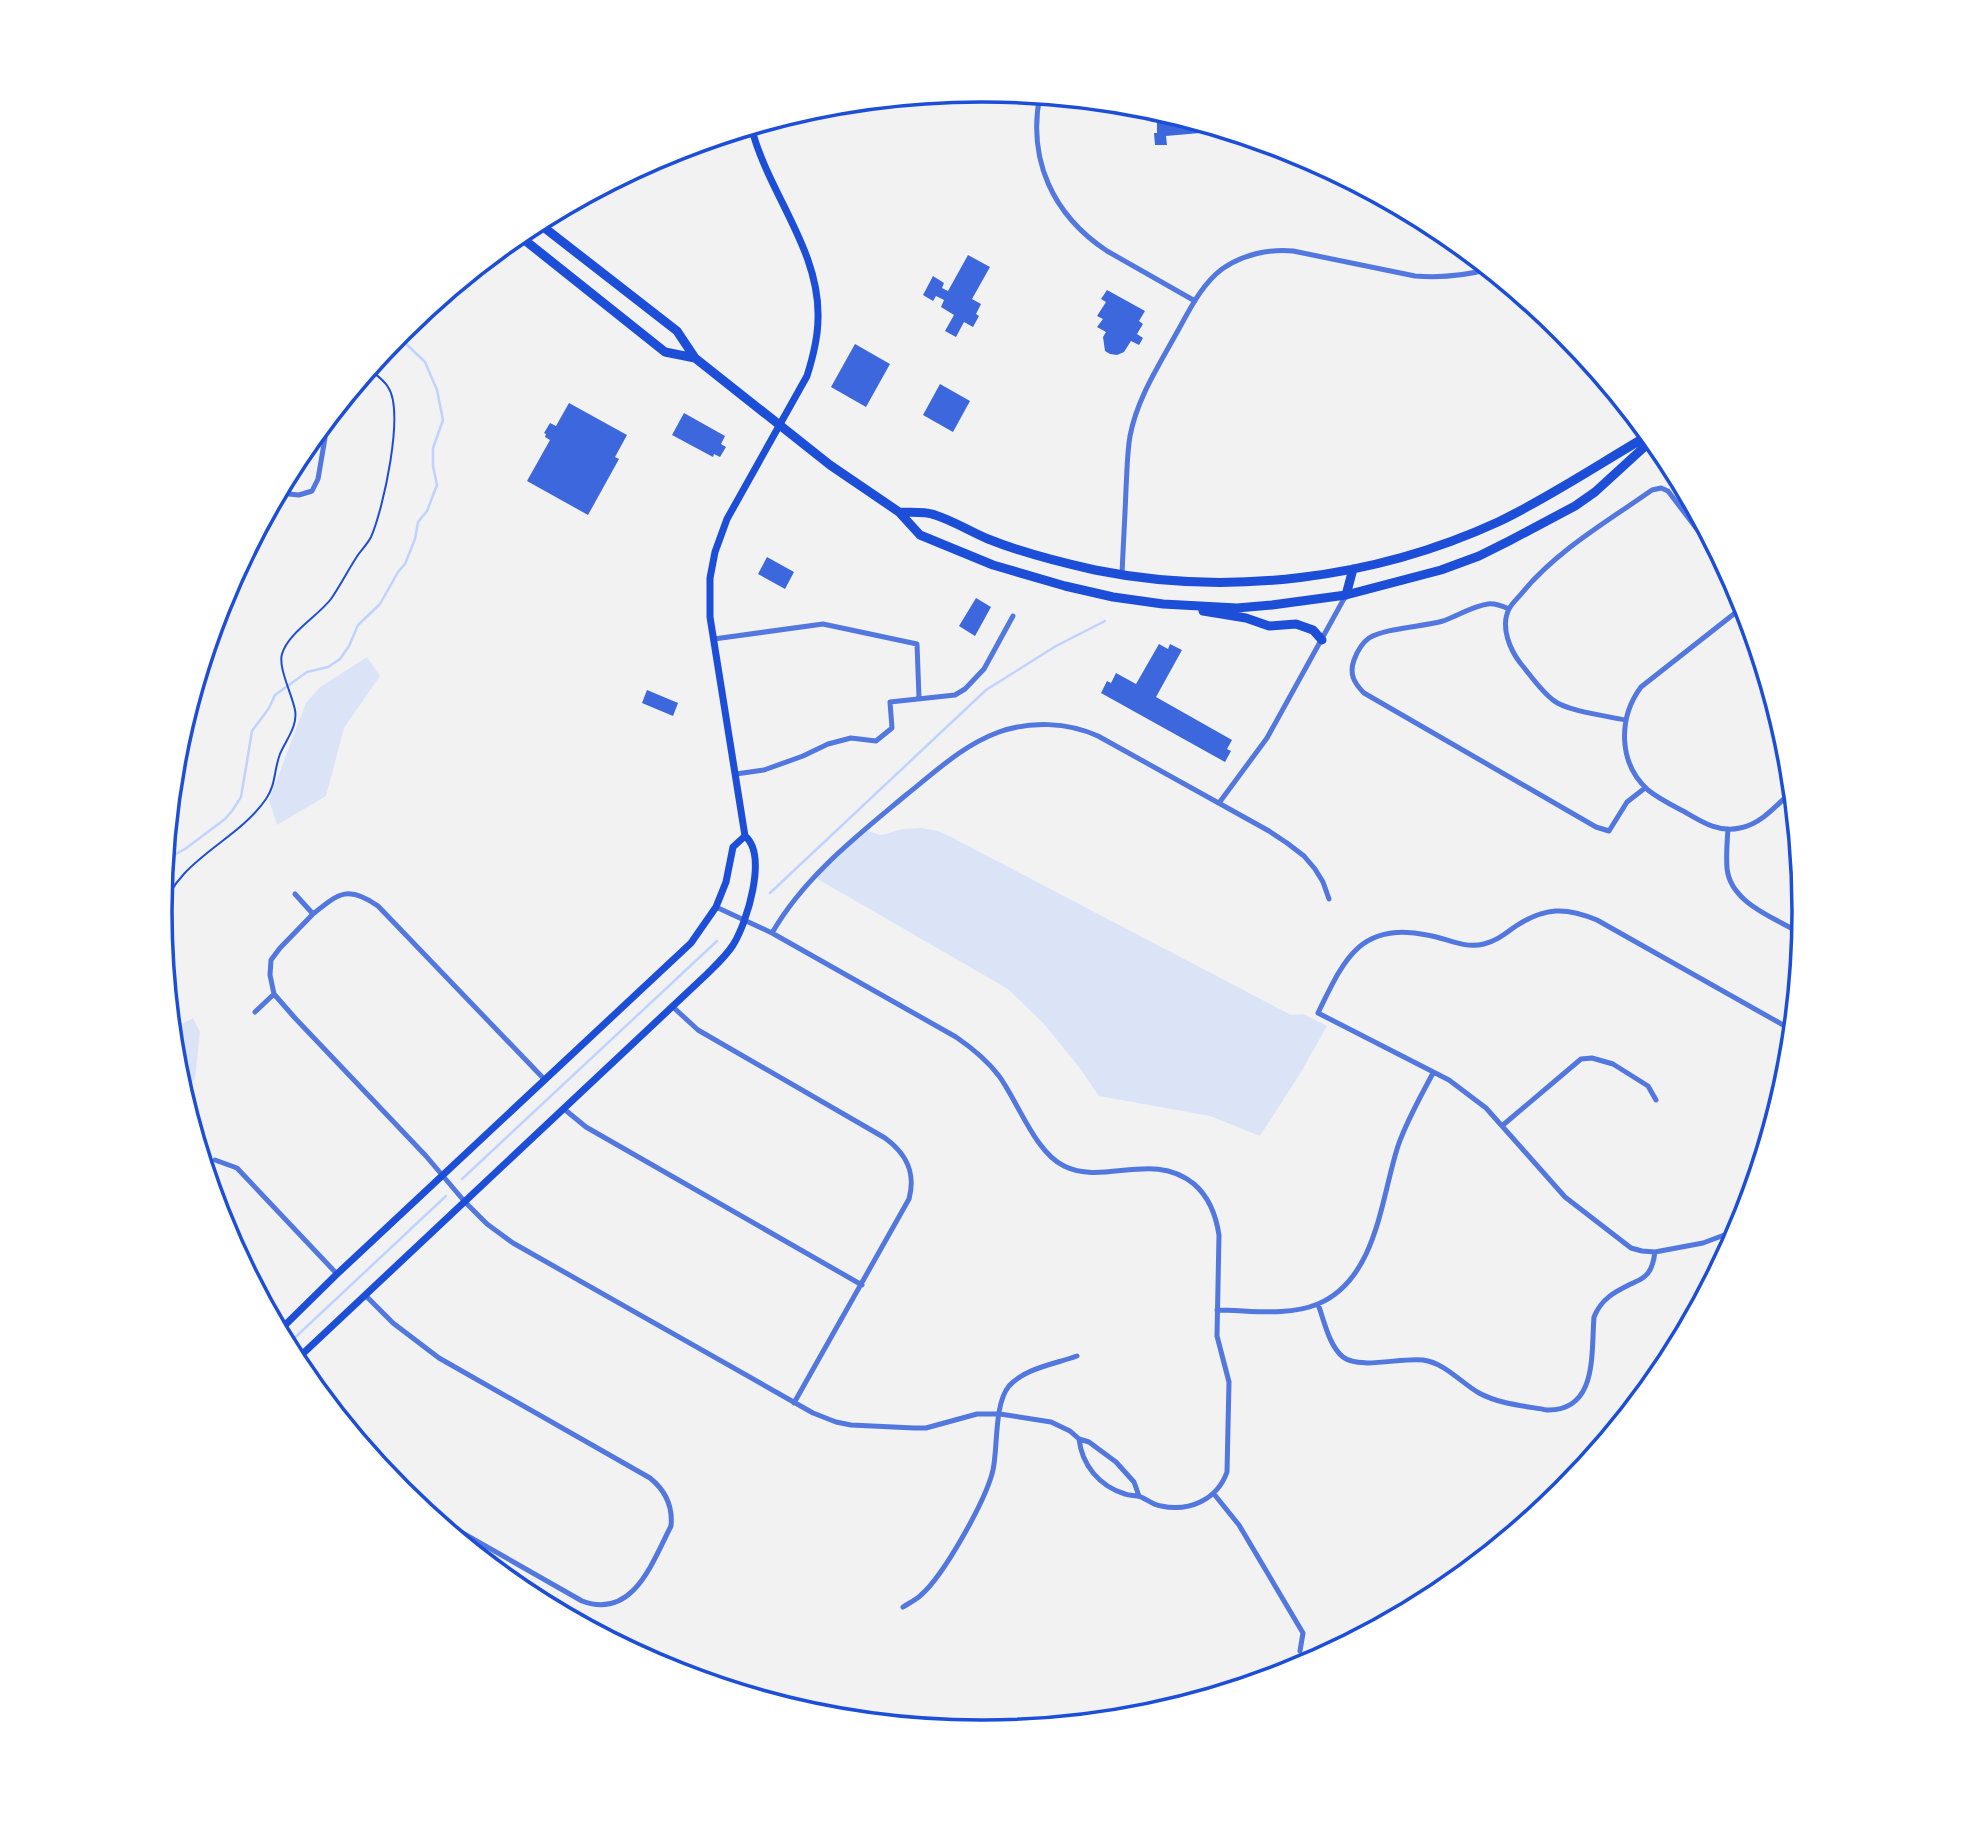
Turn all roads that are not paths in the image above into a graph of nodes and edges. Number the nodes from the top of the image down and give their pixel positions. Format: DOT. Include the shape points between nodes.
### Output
graph roads {
  1 [pos="1039,103"];
  2 [pos="753,135"];
  3 [pos="546,229"];
  4 [pos="527,242"];
  5 [pos="1478,272"];
  6 [pos="1195,301"];
  7 [pos="695,358"];
  8 [pos="780,426"];
  9 [pos="325,439"];
  10 [pos="1640,440"];
  11 [pos="1645,447"];
  12 [pos="288,494"];
  13 [pos="899,512"];
  14 [pos="1691,522"];
  15 [pos="1353,569"];
  16 [pos="1122,575"];
  17 [pos="1346,595"];
  18 [pos="1163,604"];
  19 [pos="1509,609"];
  20 [pos="1735,613"];
  21 [pos="1013,616"];
  22 [pos="714,639"];
  23 [pos="1322,640"];
  24 [pos="919,698"];
  25 [pos="1625,720"];
  26 [pos="736,774"];
  27 [pos="1645,788"];
  28 [pos="1784,798"];
  29 [pos="1219,803"];
  30 [pos="1728,829"];
  31 [pos="745,836"];
  32 [pos="295,894"];
  33 [pos="1329,899"];
  34 [pos="716,907"];
  35 [pos="313,914"];
  36 [pos="746,920"];
  37 [pos="1791,928"];
  38 [pos="772,933"];
  39 [pos="274,994"];
  40 [pos="673,1007"];
  41 [pos="255,1012"];
  42 [pos="1784,1025"];
  43 [pos="1433,1073"];
  44 [pos="545,1080"];
  45 [pos="1656,1100"];
  46 [pos="564,1109"];
  47 [pos="1503,1125"];
  48 [pos="215,1160"];
  49 [pos="443,1175"];
  50 [pos="465,1202"];
  51 [pos="1723,1235"];
  52 [pos="1655,1252"];
  53 [pos="337,1274"];
  54 [pos="862,1285"];
  55 [pos="365,1295"];
  56 [pos="1318,1304"];
  57 [pos="1216,1310"];
  58 [pos="286,1324"];
  59 [pos="304,1353"];
  60 [pos="1077,1356"];
  61 [pos="794,1403"];
  62 [pos="1000,1414"];
  63 [pos="1079,1439"];
  64 [pos="1214,1494"];
  65 [pos="1139,1496"];
  66 [pos="468,1536"];
  67 [pos="903,1607"];
  68 [pos="1300,1651"];
  1 -- 6 [label="street" via="1040,159 1048,184 1071,221 1094,243"];
  2 -- 8 [label="main road" via="805,255 818,315 807,376"];
  3 -- 7 [label="highway" via="677,331"];
  4 -- 7 [label="highway" via="665,352"];
  5 -- 6 [label="street" via="1415,276 1278,250 1248,255 1224,267"];
  6 -- 16 [label="street" via="1147,386 1134,419 1127,454"];
  7 -- 8 [label="highway"];
  8 -- 13 [label="highway"];
  8 -- 22 [label="main road" via="727,519 715,552 709,602"];
  9 -- 12 [label="street" via="312,491"];
  10 -- 15 [label="highway" via="1500,521 1457,540"];
  11 -- 17 [label="highway" via="1595,492 1479,556"];
  13 -- 16 [label="highway" via="933,514 1023,551"];
  13 -- 18 [label="highway" via="920,535 993,565 1065,586"];
  14 -- 19 [label="street" via="1668,491 1652,490 1552,561"];
  15 -- 16 [label="highway" via="1241,582"];
  15 -- 17 [label="highway"];
  17 -- 18 [label="highway" via="1237,608"];
  17 -- 23 [label="street"];
  18 -- 23 [label="highway" via="1269,626 1296,624 1313,630"];
  19 -- 25 [label="street" via="1510,646 1554,701"];
  19 -- 27 [label="street" via="1487,604 1442,621 1368,639 1359,649 1351,675 1364,694 1596,828 1609,831 1627,802"];
  20 -- 25 [label="street" via="1648,679 1636,693"];
  21 -- 24 [label="street" via="984,669 965,689 955,695"];
  22 -- 24 [label="street" via="823,624 917,644"];
  22 -- 26 [label="main road"];
  23 -- 29 [label="street" via="1267,738"];
  24 -- 26 [label="street" via="890,702 892,727 876,741 851,738 764,770"];
  25 -- 27 [label="street" via="1629,762"];
  26 -- 31 [label="main road"];
  27 -- 30 [label="street" via="1704,823"];
  28 -- 30 [label="street" via="1761,819"];
  29 -- 33 [label="street" via="1304,856"];
  29 -- 38 [label="street" via="1085,730 1038,725 1002,731 965,748 864,830 794,899"];
  30 -- 37 [label="street" via="1731,883 1748,903"];
  31 -- 34 [label="main road" via="733,847"];
  31 -- 36 [label="main road" via="755,854"];
  32 -- 35 [label="street"];
  34 -- 36 [label="street"];
  34 -- 44 [label="main road" via="691,943"];
  35 -- 39 [label="street" via="271,960"];
  35 -- 44 [label="street" via="334,897 347,894 364,896 378,905"];
  36 -- 38 [label="street"];
  36 -- 40 [label="main road" via="721,960"];
  38 -- 57 [label="street" via="979,1054 1000,1077 1043,1148 1062,1165 1086,1172 1161,1169 1184,1176 1196,1186 1217,1222"];
  39 -- 41 [label="street"];
  39 -- 49 [label="street"];
  40 -- 46 [label="main road"];
  40 -- 54 [label="street" via="698,1030 886,1138 901,1152 911,1173 909,1199"];
  42 -- 43 [label="street" via="1597,920 1570,911 1532,917 1499,939 1475,946 1412,933 1372,939 1341,966 1318,1013"];
  43 -- 47 [label="street" via="1461,1088"];
  43 -- 56 [label="street" via="1399,1145 1365,1259 1346,1283"];
  44 -- 49 [label="main road"];
  45 -- 47 [label="street" via="1648,1086 1613,1065 1581,1059"];
  46 -- 50 [label="main road"];
  46 -- 54 [label="street" via="586,1127"];
  47 -- 52 [label="street" via="1565,1197 1631,1248"];
  48 -- 53 [label="street" via="237,1168"];
  49 -- 50 [label="street"];
  49 -- 53 [label="main road"];
  50 -- 55 [label="main road"];
  50 -- 61 [label="street" via="513,1243"];
  51 -- 52 [label="street"];
  52 -- 56 [label="street" via="1648,1274 1609,1295 1597,1308 1587,1386 1574,1404 1556,1410 1487,1397 1432,1362 1349,1361 1335,1347"];
  53 -- 58 [label="main road"];
  54 -- 61 [label="street"];
  55 -- 59 [label="main road"];
  55 -- 66 [label="street" via="439,1357 650,1478 659,1485 672,1516 671,1527 636,1589 627,1598 604,1605 582,1601"];
  56 -- 57 [label="street" via="1280,1312"];
  57 -- 64 [label="street" via="1230,1401 1227,1472"];
  60 -- 62 [label="street" via="1018,1378 1005,1391"];
  61 -- 62 [label="street" via="851,1425 926,1428 977,1414"];
  62 -- 63 [label="street" via="1051,1422"];
  62 -- 67 [label="street" via="993,1469 979,1507 940,1571 922,1594"];
  63 -- 65 [label="street" via="1116,1462 1134,1482"];
  63 -- 65 [label="street" via="1090,1471 1126,1495"];
  64 -- 65 [label="street" via="1195,1504 1170,1508"];
  64 -- 68 [label="street" via="1239,1525 1303,1633"];
}
